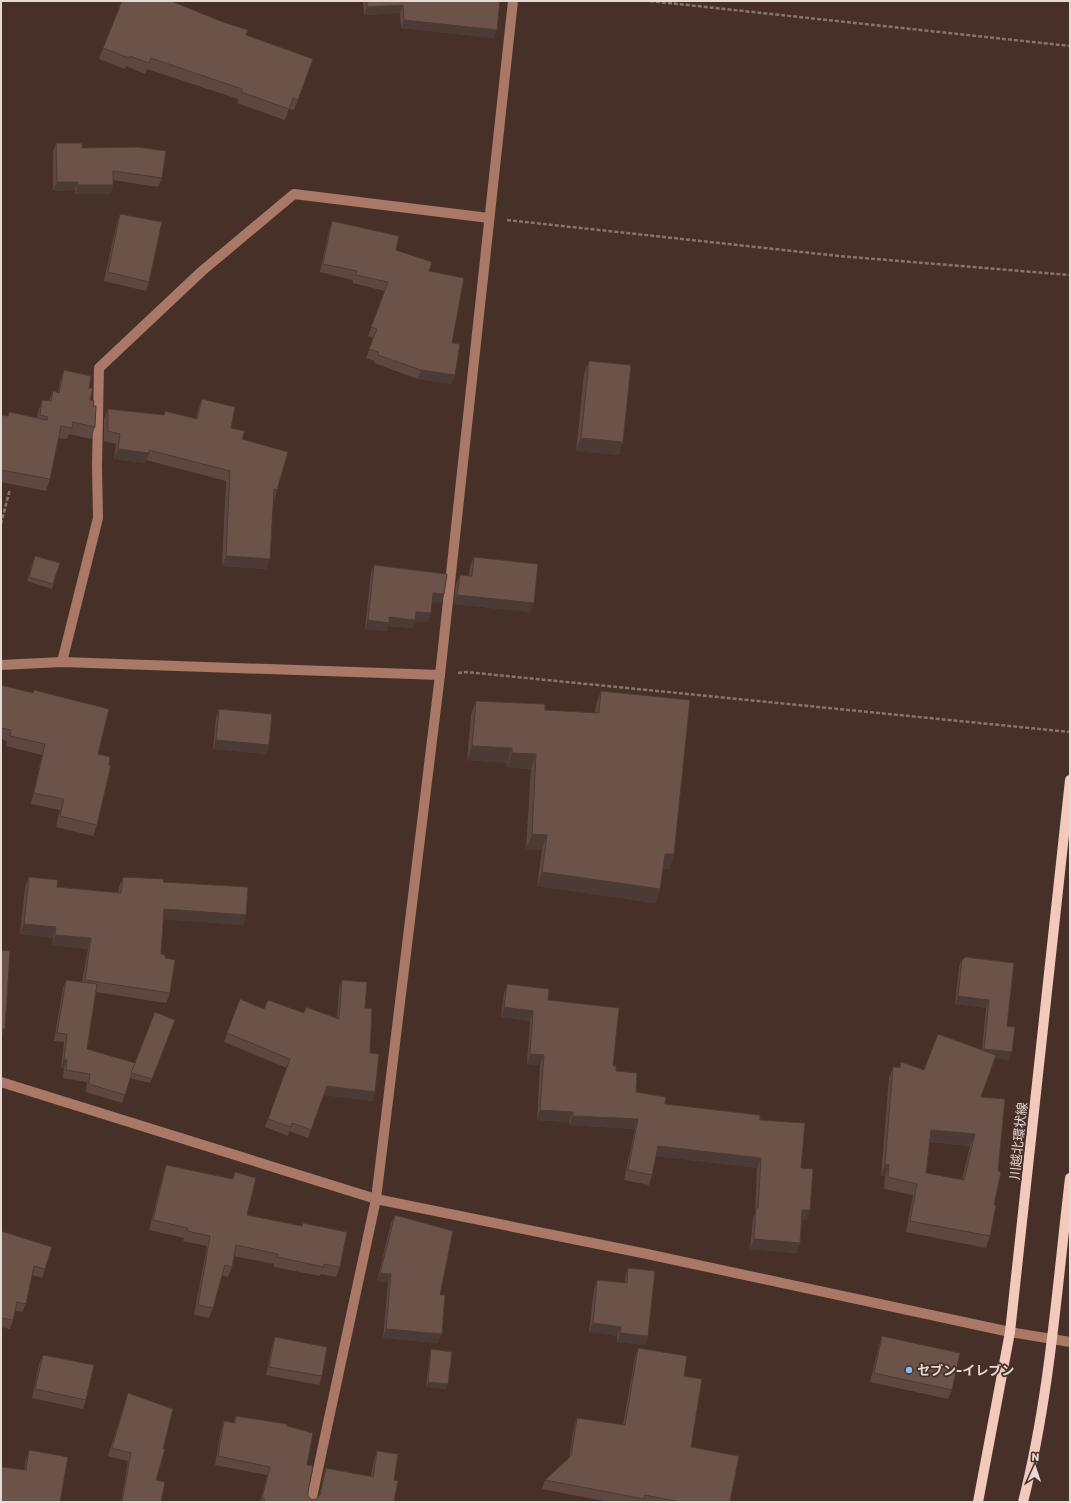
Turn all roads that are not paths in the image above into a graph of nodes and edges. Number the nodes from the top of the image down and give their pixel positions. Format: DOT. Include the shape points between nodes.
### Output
graph roads {
  1 [pos="512,1"];
  2 [pos="489,218"];
  3 [pos="62,662"];
  4 [pos="1,665"];
  5 [pos="440,675"];
  6 [pos="1070,780"];
  7 [pos="1,1082"];
  8 [pos="1070,1178"];
  9 [pos="376,1199"];
  10 [pos="1010,1332"];
  11 [pos="1051,1339"];
  12 [pos="1070,1342"];
  13 [pos="311,1502"];
  14 [pos="978,1502"];
  15 [pos="1023,1502"];
  1 -- 2 [label="street"];
  2 -- 3 [label="street" via="294,194 202,270 99,368 98,518"];
  2 -- 5 [label="street"];
  3 -- 4 [label="street"];
  3 -- 5 [label="street"];
  5 -- 9 [label="street"];
  6 -- 10 [label="main road, 川越北環状線"];
  7 -- 9 [label="street"];
  8 -- 11 [label="main road"];
  9 -- 10 [label="street"];
  9 -- 13 [label="street"];
  10 -- 11 [label="street"];
  10 -- 14 [label="main road, 川越北環状線"];
  11 -- 12 [label="street"];
  11 -- 15 [label="main road" via="1038,1428"];
}
